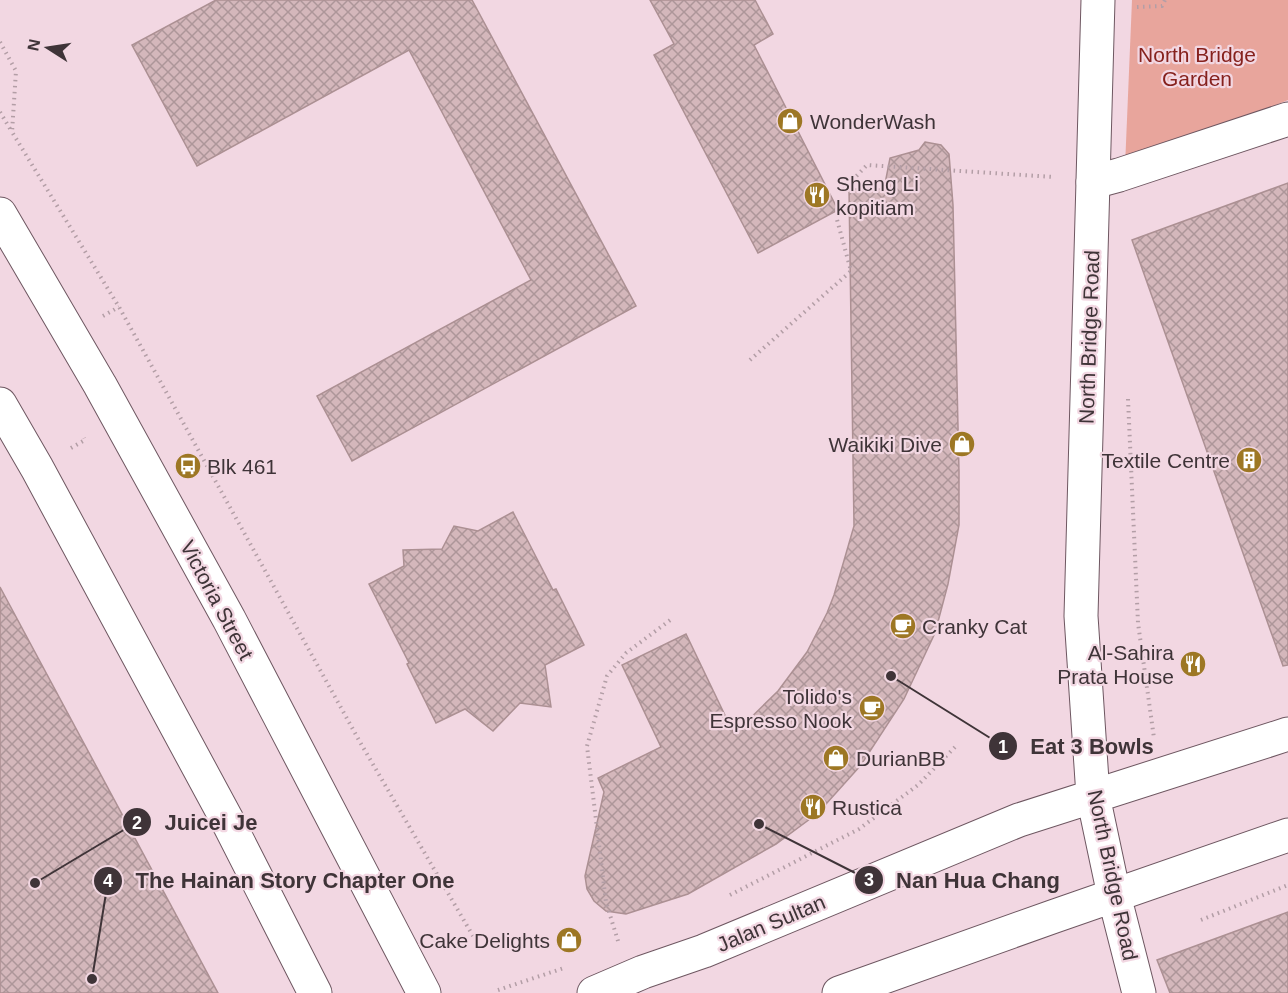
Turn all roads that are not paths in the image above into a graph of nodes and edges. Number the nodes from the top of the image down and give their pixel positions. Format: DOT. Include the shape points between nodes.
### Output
graph roads {
  1 [pos="1098,0"];
  2 [pos="1288,119"];
  3 [pos="1093,182"];
  4 [pos="0,214"];
  5 [pos="0,404"];
  6 [pos="1288,734"];
  7 [pos="1093,796"];
  8 [pos="1288,835"];
  9 [pos="1114,895"];
  10 [pos="315,993"];
  11 [pos="424,993"];
  12 [pos="594,993"];
  13 [pos="839,993"];
  14 [pos="1139,993"];
  1 -- 3 [label="main road, North Bridge Road"];
  2 -- 3 [label="main road"];
  3 -- 7 [label="main road, North Bridge Road" via="1081,616"];
  4 -- 11 [label="main road, Victoria Street" via="88,364 217,599"];
  5 -- 10 [label="main road" via="226,818"];
  6 -- 7 [label="main road, Jalan Sultan"];
  7 -- 9 [label="main road, North Bridge Road"];
  7 -- 12 [label="main road, Jalan Sultan" via="1019,820"];
  8 -- 9 [label="main road"];
  9 -- 13 [label="main road"];
  9 -- 14 [label="main road, North Bridge Road"];
}
